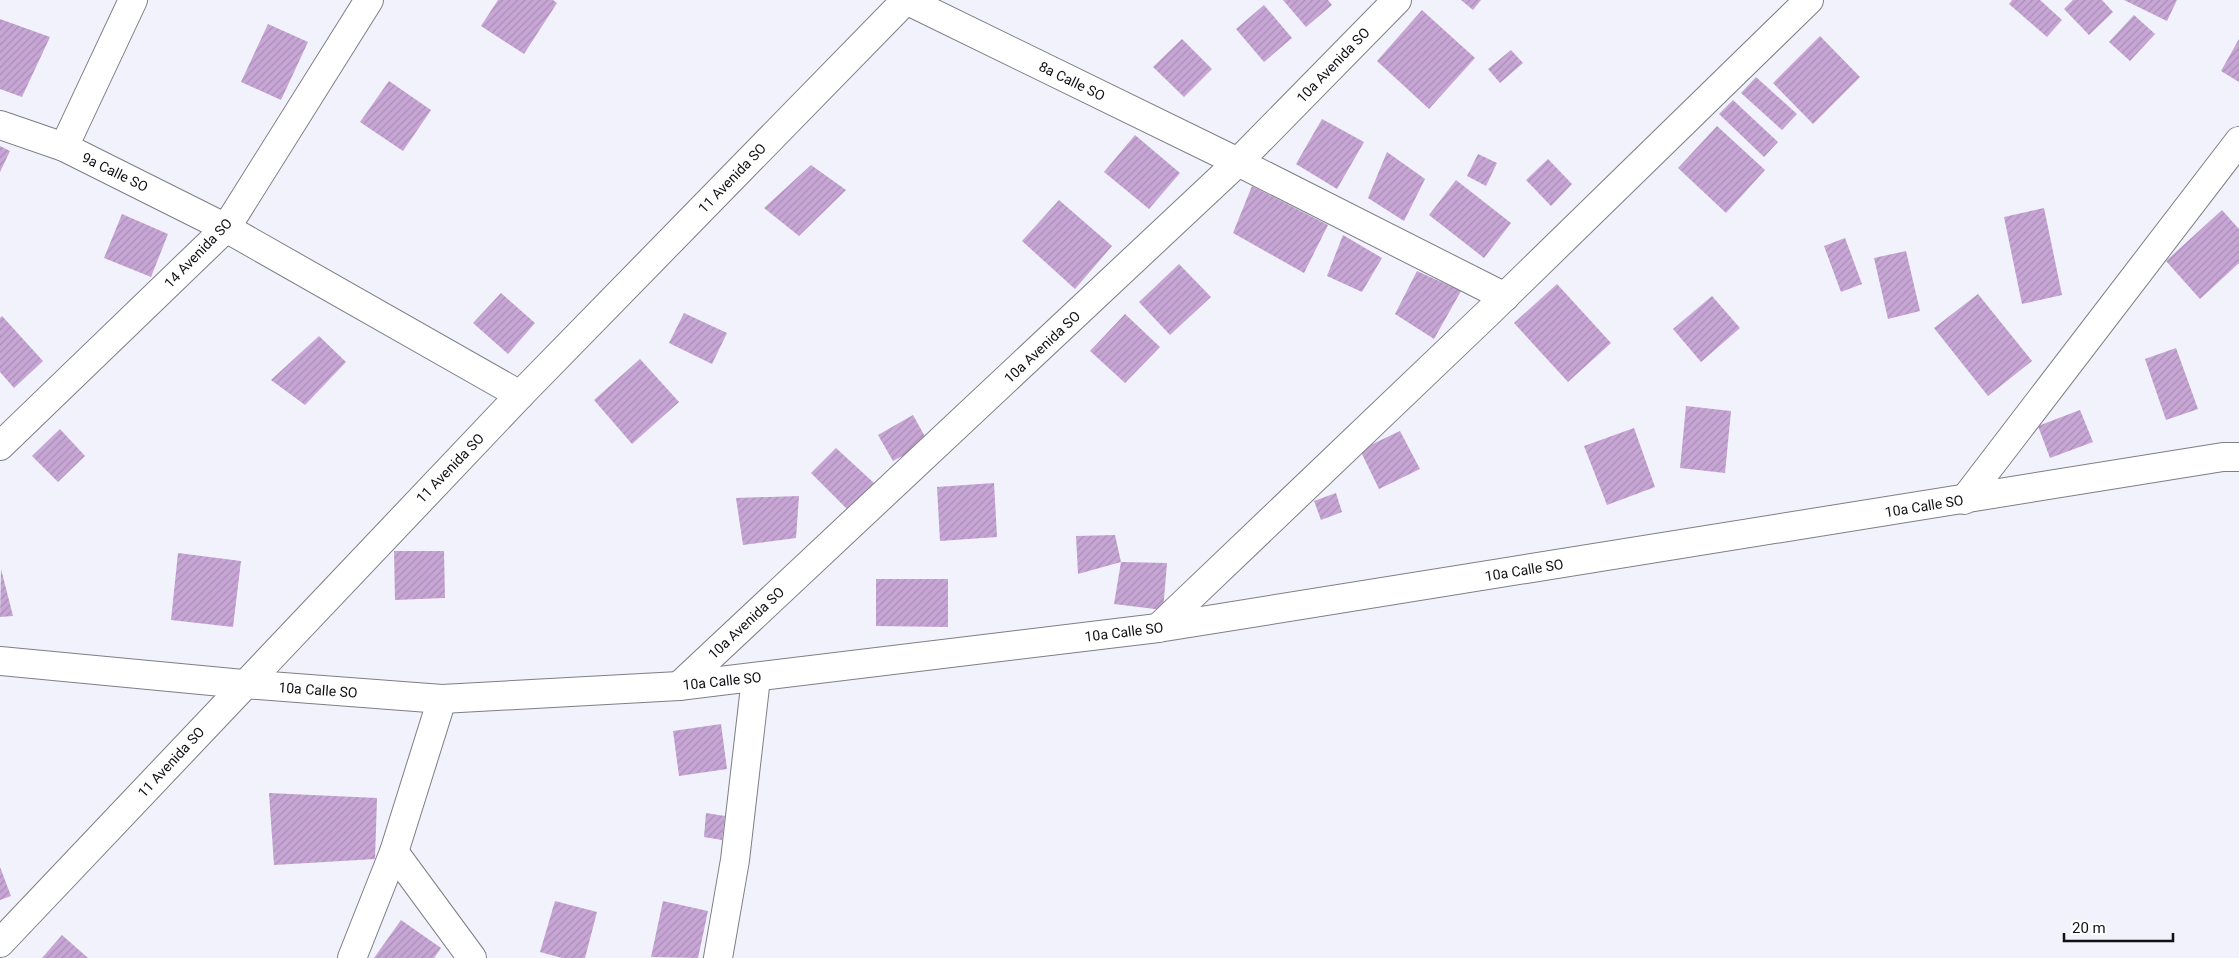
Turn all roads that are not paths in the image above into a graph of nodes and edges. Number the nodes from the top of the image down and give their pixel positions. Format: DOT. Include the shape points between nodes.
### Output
graph roads {
  1 [pos="133,0"];
  2 [pos="369,0"];
  3 [pos="906,0"];
  4 [pos="1397,0"];
  5 [pos="1809,0"];
  6 [pos="0,125"];
  7 [pos="2239,141"];
  8 [pos="64,147"];
  9 [pos="1238,162"];
  10 [pos="226,228"];
  11 [pos="1505,297"];
  12 [pos="520,395"];
  13 [pos="0,446"];
  14 [pos="2239,457"];
  15 [pos="1964,500"];
  16 [pos="1158,628"];
  17 [pos="0,660"];
  18 [pos="756,678"];
  19 [pos="243,684"];
  20 [pos="679,686"];
  21 [pos="442,699"];
  22 [pos="394,852"];
  23 [pos="0,943"];
  24 [pos="352,958"];
  25 [pos="472,958"];
  26 [pos="718,958"];
  1 -- 8 [label="street"];
  2 -- 10 [label="street, 14 Avenida SO"];
  3 -- 9 [label="street, 8a Calle SO"];
  3 -- 12 [label="street, 11 Avenida SO"];
  4 -- 9 [label="street, 10a Avenida SO"];
  5 -- 11 [label="street"];
  6 -- 8 [label="street, 9a Calle SO"];
  7 -- 15 [label="street"];
  8 -- 10 [label="street, 9a Calle SO"];
  9 -- 11 [label="street, 8a Calle SO"];
  9 -- 20 [label="street, 10a Avenida SO"];
  10 -- 12 [label="street, 9a Calle SO"];
  10 -- 13 [label="street, 14 Avenida SO"];
  11 -- 16 [label="street"];
  12 -- 19 [label="street, 11 Avenida SO"];
  14 -- 15 [label="street, 10a Calle SO"];
  15 -- 16 [label="street, 10a Calle SO"];
  16 -- 18 [label="street, 10a Calle SO"];
  17 -- 19 [label="street, 10a Calle SO"];
  18 -- 20 [label="street, 10a Calle SO"];
  18 -- 26 [label="street" via="735,860"];
  19 -- 21 [label="street, 10a Calle SO"];
  19 -- 23 [label="street, 11 Avenida SO"];
  20 -- 21 [label="street, 10a Calle SO"];
  21 -- 22 [label="street"];
  22 -- 24 [label="street"];
  22 -- 25 [label="street"];
}
